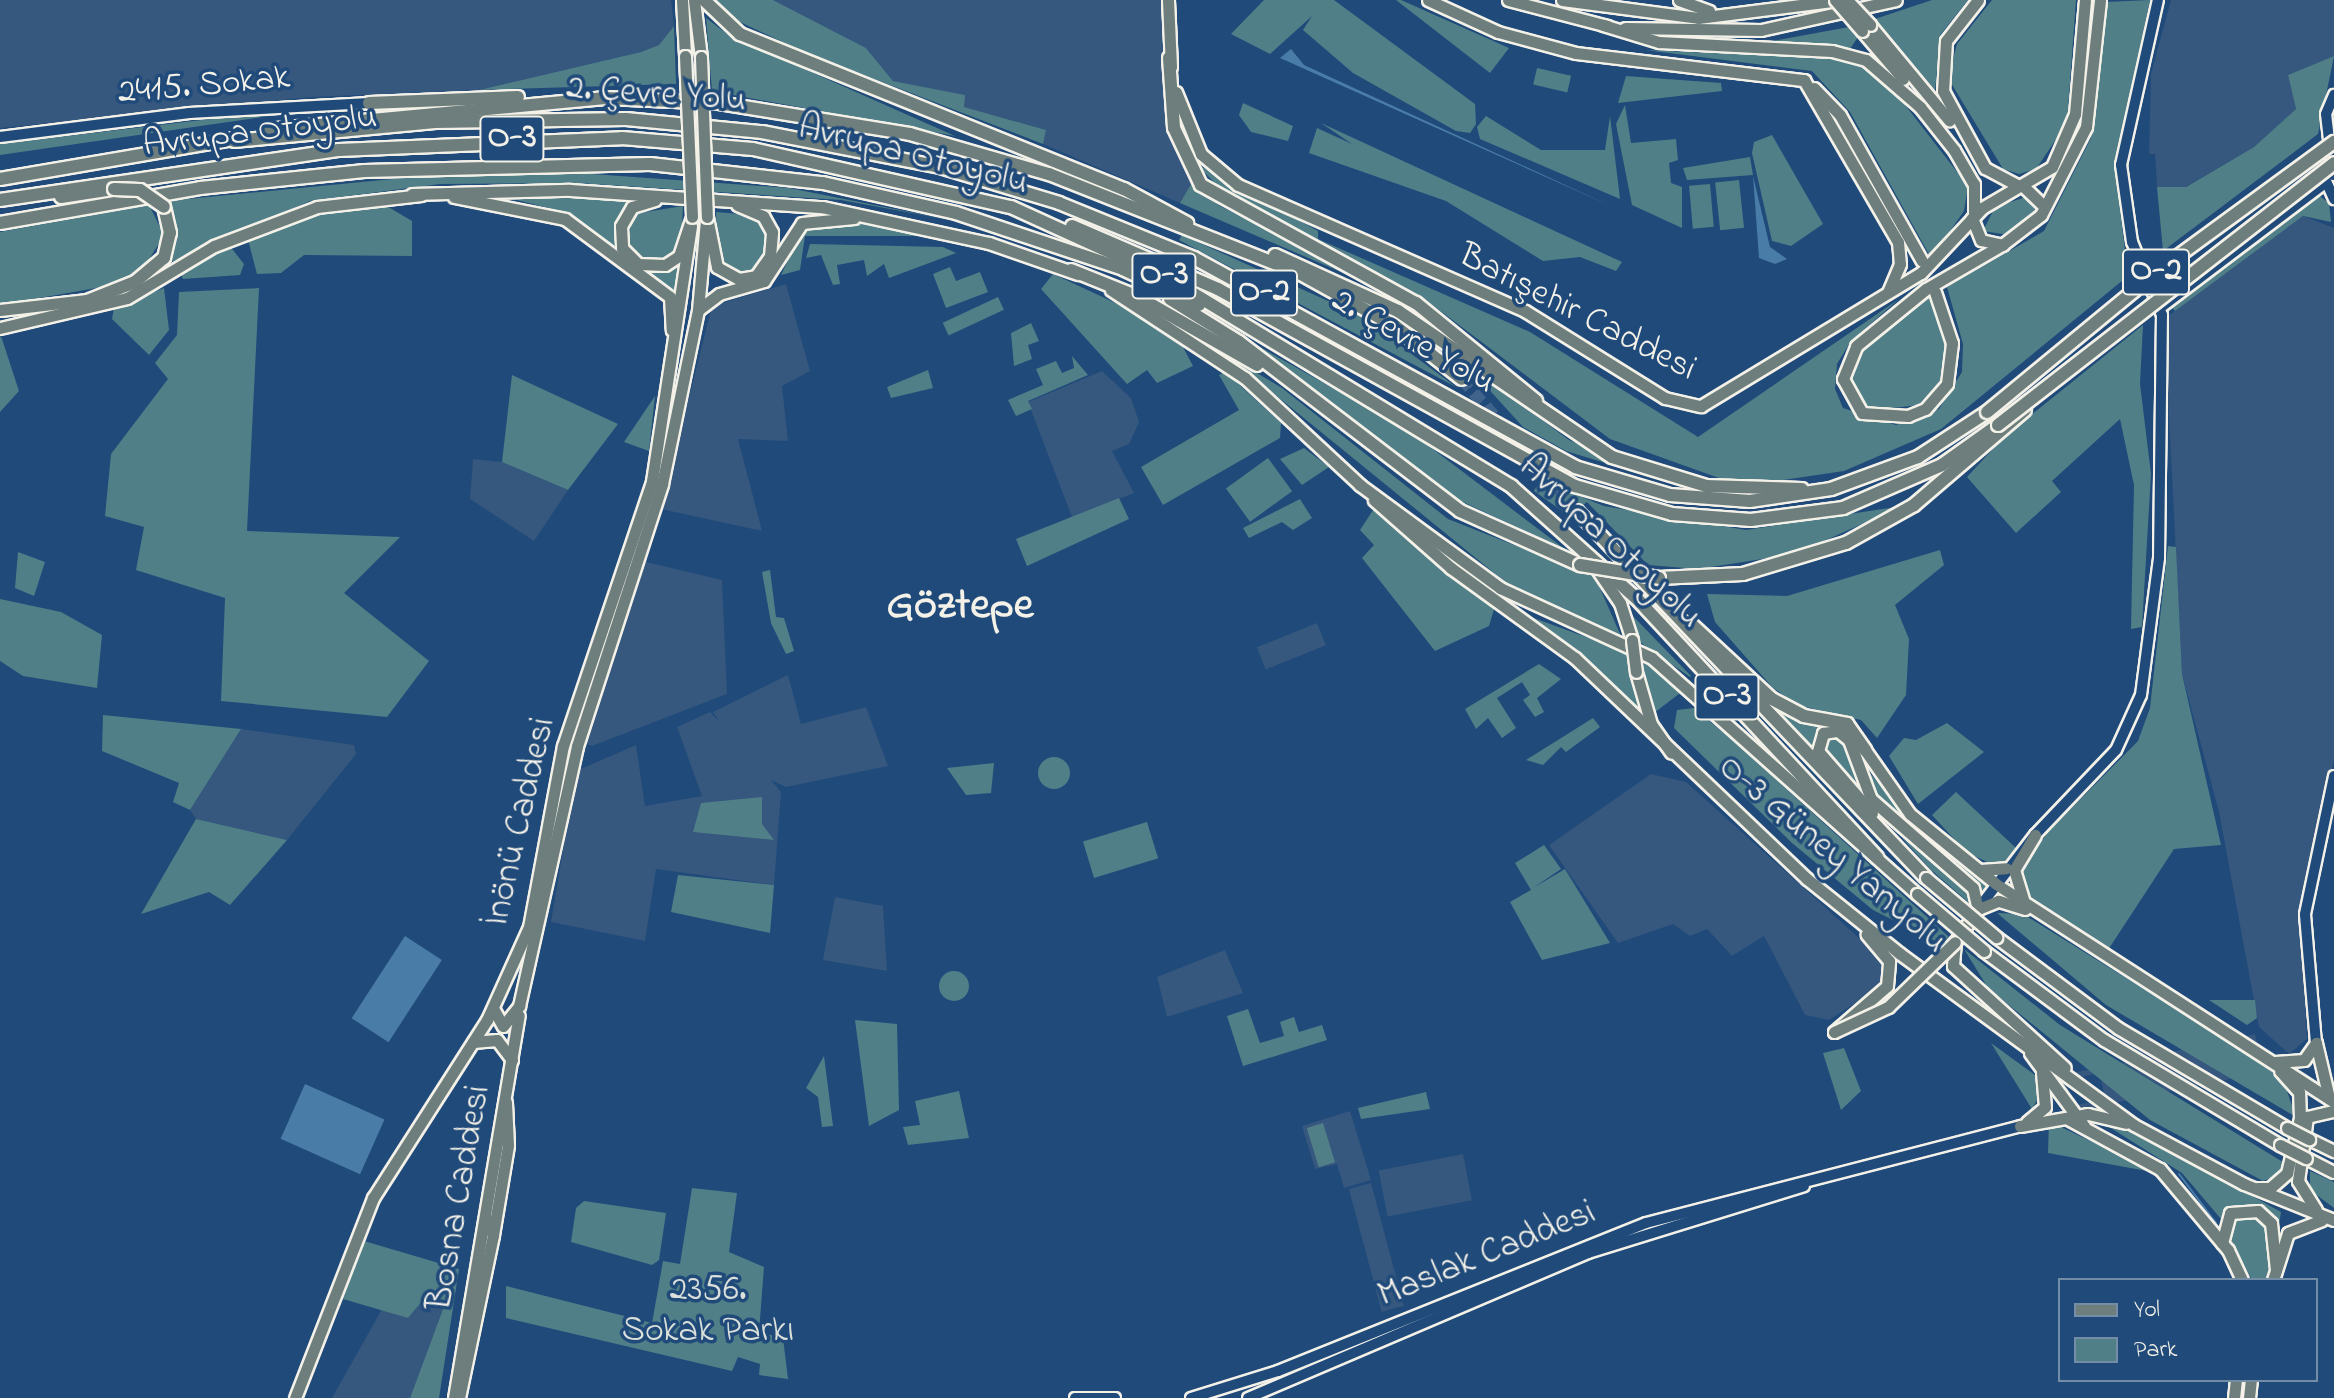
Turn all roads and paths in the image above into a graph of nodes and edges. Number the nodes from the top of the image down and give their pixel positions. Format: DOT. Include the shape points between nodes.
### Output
graph roads {
  1 [pos="682,0"];
  2 [pos="694,0"];
  3 [pos="704,0"];
  4 [pos="1168,0"];
  5 [pos="1428,0"];
  6 [pos="1508,0"];
  7 [pos="1562,0"];
  8 [pos="1679,0"];
  9 [pos="1838,0"];
  10 [pos="1847,0"];
  11 [pos="1896,0"];
  12 [pos="1978,0"];
  13 [pos="2085,0"];
  14 [pos="2100,0"];
  15 [pos="2158,0"];
  16 [pos="1770,13"];
  17 [pos="1603,25"];
  18 [pos="1866,28"];
  19 [pos="1169,58"];
  20 [pos="1804,80"];
  21 [pos="2334,95"];
  22 [pos="605,98"];
  23 [pos="369,103"];
  24 [pos="1920,107"];
  25 [pos="0,137"];
  26 [pos="234,141"];
  27 [pos="1967,141"];
  28 [pos="2334,142"];
  29 [pos="2334,163"];
  30 [pos="2331,178"];
  31 [pos="0,179"];
  32 [pos="2020,185"];
  33 [pos="412,194"];
  34 [pos="684,197"];
  35 [pos="5,199"];
  36 [pos="713,199"];
  37 [pos="2334,199"];
  38 [pos="2044,206"];
  39 [pos="1011,207"];
  40 [pos="692,217"];
  41 [pos="707,217"];
  42 [pos="1973,217"];
  43 [pos="0,223"];
  44 [pos="920,227"];
  45 [pos="1213,239"];
  46 [pos="1055,244"];
  47 [pos="2002,245"];
  48 [pos="214,246"];
  49 [pos="1922,261"];
  50 [pos="1071,270"];
  51 [pos="1888,292"];
  52 [pos="1935,292"];
  53 [pos="87,301"];
  54 [pos="2160,308"];
  55 [pos="0,310"];
  56 [pos="698,310"];
  57 [pos="0,328"];
  58 [pos="674,360"];
  59 [pos="1309,361"];
  60 [pos="1462,379"];
  61 [pos="2001,428"];
  62 [pos="1358,435"];
  63 [pos="1580,440"];
  64 [pos="1360,485"];
  65 [pos="1831,489"];
  66 [pos="1577,511"];
  67 [pos="1575,539"];
  68 [pos="1653,592"];
  69 [pos="1865,750"];
  70 [pos="1671,753"];
  71 [pos="2334,776"];
  72 [pos="2035,835"];
  73 [pos="1877,857"];
  74 [pos="2006,868"];
  75 [pos="1977,870"];
  76 [pos="1926,878"];
  77 [pos="1996,884"];
  78 [pos="1836,902"];
  79 [pos="2032,908"];
  80 [pos="1978,909"];
  81 [pos="2044,917"];
  82 [pos="1955,942"];
  83 [pos="495,1006"];
  84 [pos="519,1006"];
  85 [pos="2010,1035"];
  86 [pos="2316,1043"];
  87 [pos="472,1044"];
  88 [pos="512,1060"];
  89 [pos="2272,1061"];
  90 [pos="2042,1070"];
  91 [pos="2072,1076"];
  92 [pos="2332,1100"];
  93 [pos="506,1101"];
  94 [pos="2334,1111"];
  95 [pos="2076,1120"];
  96 [pos="2134,1125"];
  97 [pos="2020,1126"];
  98 [pos="499,1128"];
  99 [pos="508,1145"];
  100 [pos="2334,1151"];
  101 [pos="2334,1172"];
  102 [pos="1809,1183"];
  103 [pos="2244,1184"];
  104 [pos="485,1216"];
  105 [pos="2334,1220"];
  106 [pos="493,1235"];
  107 [pos="2222,1243"];
  108 [pos="2274,1275"];
  109 [pos="475,1276"];
  110 [pos="2241,1278"];
  111 [pos="482,1294"];
  112 [pos="1205,1397"];
  113 [pos="295,1398"];
  114 [pos="457,1398"];
  115 [pos="1075,1398"];
  116 [pos="1115,1398"];
  117 [pos="1191,1398"];
  118 [pos="1248,1398"];
  1 -- 40 [label="main road, bridge"];
  2 -- 41 [label="main road, bridge"];
  3 -- 45 [label="highway" via="740,34 1124,189"];
  4 -- 19 [label="main road, Batışehir Caddesi"];
  5 -- 20 [label="main road" via="1498,32 1576,53"];
  6 -- 17 [label="main road"];
  7 -- 16 [label="main road" via="1658,16"];
  8 -- 16 [label="main road" via="1695,10"];
  9 -- 16 [label="main road"];
  9 -- 18 [label="main road, bridge"];
  10 -- 18 [label="main road, bridge"];
  11 -- 17 [label="main road" via="1761,30"];
  12 -- 27 [label="main road" via="1949,33 1940,64 1945,101"];
  13 -- 32 [label="main road, Batışehir Caddesi" via="2070,132 2052,167"];
  14 -- 38 [label="main road" via="2086,127"];
  15 -- 54 [label="main road" via="2121,165 2132,242"];
  17 -- 24 [label="main road" via="1659,42 1846,54 1881,68"];
  18 -- 24 [label="main road"];
  18 -- 27 [label="main road"];
  19 -- 51 [label="main road, Batışehir Caddesi" via="1194,145 1226,177 1538,317 1677,404 1724,397"];
  19 -- 63 [label="highway" via="1174,128 1201,185 1416,303"];
  20 -- 49 [label="main road" via="1840,115"];
  20 -- 51 [label="main road" via="1898,242 1900,264"];
  21 -- 30 [label="main road" via="2326,114"];
  22 -- 23 [label="highway"];
  22 -- 26 [label="highway, Avrupa Otoyolu / O-3" via="320,121"];
  22 -- 45 [label="highway, Avrupa Otoyolu / O-3" via="719,103 910,134 1049,174"];
  23 -- 25 [label="main road, 2415. Sokak"];
  24 -- 42 [label="main road" via="1970,176"];
  26 -- 31 [label="highway, Avrupa Otoyolu / O-3"];
  26 -- 65 [label="highway, 2. Çevre Yolu / O-2" via="435,122 626,119 885,154 1059,203 1182,252 1601,477 1726,500"];
  27 -- 32 [label="main road" via="1992,174"];
  28 -- 65 [label="highway, 2. Çevre Yolu / O-2, bridge" via="2169,262 1946,441"];
  29 -- 61 [label="highway, O-2, bridge" via="2071,366"];
  30 -- 37 [label="main road"];
  30 -- 54 [label="main road"];
  32 -- 38 [label="main road"];
  32 -- 42 [label="main road, Batışehir Caddesi"];
  33 -- 34 [label="main road"];
  33 -- 48 [label="main road" via="317,207"];
  33 -- 58 [label="main road" via="512,204 565,219 670,297"];
  34 -- 36 [label="main road"];
  34 -- 40 [label="main road" via="632,207 621,226 622,248 638,264 665,265 684,251"];
  35 -- 39 [label="highway, Avrupa Otoyolu / O-3" via="313,152 622,138 767,151"];
  35 -- 53 [label="highway, bridge" via="140,190 164,207 170,233 164,258 135,282"];
  36 -- 41 [label="main road" via="756,211 769,223 772,248 761,271 739,279 717,267"];
  36 -- 44 [label="main road" via="822,207"];
  38 -- 47 [label="main road" via="2032,227"];
  39 -- 59 [label="highway, Avrupa Otoyolu / O-3" via="1171,280"];
  39 -- 61 [label="highway, 2. Çevre Yolu / O-2" via="1205,283 1549,474 1615,501 1760,520 1831,511 1891,492"];
  40 -- 58 [label="main road, İnönü Caddesi"];
  41 -- 56 [label="main road, İnönü Caddesi"];
  42 -- 47 [label="main road" via="1981,240"];
  42 -- 51 [label="main road, Batışehir Caddesi" via="1934,263"];
  43 -- 46 [label="highway" via="262,181 612,163 823,183"];
  44 -- 50 [label="main road, O-3 Güney Yanyolu"];
  44 -- 56 [label="main road" via="840,217 802,223 764,281 719,294"];
  45 -- 60 [label="highway, Avrupa Otoyolu / O-3" via="1358,303"];
  45 -- 63 [label="highway" via="1283,258 1371,295"];
  46 -- 59 [label="highway" via="1164,287"];
  46 -- 62 [label="highway" via="1210,322"];
  47 -- 52 [label="main road" via="1926,289 1856,346 1843,379 1862,413 1890,420 1939,397 1954,356"];
  48 -- 53 [label="main road" via="142,284"];
  48 -- 57 [label="main road" via="127,298"];
  50 -- 62 [label="highway" via="1206,333"];
  50 -- 64 [label="main road, O-3 Güney Yanyolu" via="1245,378"];
  53 -- 55 [label="main road"];
  54 -- 72 [label="main road" via="2159,558 2141,695 2116,750"];
  56 -- 84 [label="main road, İnönü Caddesi" via="662,484 577,746"];
  58 -- 83 [label="main road, İnönü Caddesi" via="648,498 563,746 529,927"];
  59 -- 67 [label="highway, Avrupa Otoyolu / O-3" via="1468,456"];
  61 -- 62 [label="highway, bridge" via="1914,505 1846,543 1743,574 1659,578 1580,565 1478,523"];
  63 -- 65 [label="highway" via="1640,469 1706,486"];
  64 -- 70 [label="main road, O-3 Güney Yanyolu" via="1426,549 1575,658"];
  64 -- 73 [label="main road" via="1524,603 1652,658"];
  66 -- 68 [label="highway, O-3"];
  67 -- 70 [label="main road, bridge" via="1620,603 1647,715"];
  67 -- 73 [label="highway, Avrupa Otoyolu / O-3"];
  68 -- 69 [label="highway" via="1772,699 1804,716 1847,724"];
  68 -- 76 [label="highway, Avrupa Otoyolu / O-3"];
  69 -- 75 [label="main road" via="1910,814"];
  70 -- 78 [label="main road, O-3 Güney Yanyolu"];
  71 -- 86 [label="main road" via="2305,914"];
  72 -- 74 [label="main road"];
  72 -- 79 [label="main road" via="2013,882"];
  73 -- 101 [label="main road, O-3, bridge" via="1984,951 2115,1048"];
  74 -- 75 [label="main road"];
  74 -- 77 [label="main road"];
  75 -- 77 [label="main road"];
  76 -- 80 [label="main road" via="1823,758 1817,744 1823,733 1843,734 1871,799 1973,888"];
  76 -- 100 [label="main road, O-3, bridge" via="1996,937 2157,1053"];
  77 -- 79 [label="main road"];
  77 -- 80 [label="main road"];
  78 -- 82 [label="main road, bridge" via="1891,967 1887,986 1834,1032 1888,1007"];
  78 -- 85 [label="main road, O-3 Güney Yanyolu"];
  79 -- 81 [label="main road"];
  80 -- 81 [label="main road" via="1998,901"];
  80 -- 82 [label="main road"];
  81 -- 89 [label="main road"];
  82 -- 91 [label="main road" via="1959,976"];
  83 -- 84 [label="main road" via="493,1019 503,1026"];
  83 -- 87 [label="main road, İnönü Caddesi"];
  84 -- 88 [label="main road, Bosna Caddesi"];
  85 -- 90 [label="main road"];
  85 -- 91 [label="main road, O-3 Güney Yanyolu"];
  86 -- 89 [label="main road" via="2294,1064"];
  86 -- 92 [label="main road"];
  87 -- 88 [label="main road" via="497,1040"];
  87 -- 113 [label="main road, İnönü Caddesi" via="373,1198"];
  88 -- 93 [label="main road, Bosna Caddesi"];
  89 -- 92 [label="main road"];
  89 -- 103 [label="main road" via="2299,1092 2291,1161 2270,1188"];
  90 -- 95 [label="main road"];
  90 -- 97 [label="main road" via="2045,1107"];
  91 -- 96 [label="main road, O-3 Güney Yanyolu"];
  93 -- 98 [label="main road, Bosna Caddesi"];
  93 -- 99 [label="main road"];
  94 -- 105 [label="main road" via="2308,1114 2297,1172 2304,1199"];
  95 -- 96 [label="main road"];
  95 -- 97 [label="main road"];
  95 -- 107 [label="main road" via="2160,1169"];
  96 -- 103 [label="main road, O-3 Güney Yanyolu"];
  97 -- 102 [label="main road, Maslak Caddesi"];
  98 -- 99 [label="main road"];
  98 -- 104 [label="main road, Bosna Caddesi"];
  99 -- 106 [label="main road"];
  102 -- 112 [label="main road, Maslak Caddesi" via="1614,1234"];
  102 -- 118 [label="main road, Maslak Caddesi" via="1588,1253"];
  103 -- 105 [label="main road, O-3 Güney Yanyolu"];
  104 -- 106 [label="main road"];
  104 -- 109 [label="main road, Bosna Caddesi"];
  105 -- 108 [label="main road" via="2294,1227"];
  106 -- 111 [label="main road"];
  107 -- 108 [label="main road" via="2230,1213 2258,1211 2271,1223"];
  107 -- 110 [label="main road"];
  109 -- 111 [label="main road"];
  109 -- 114 [label="main road, Bosna Caddesi"];
  111 -- 114 [label="main road"];
  112 -- 117 [label="main road, Maslak Caddesi"];
  115 -- 116 [label="main road"];
}
